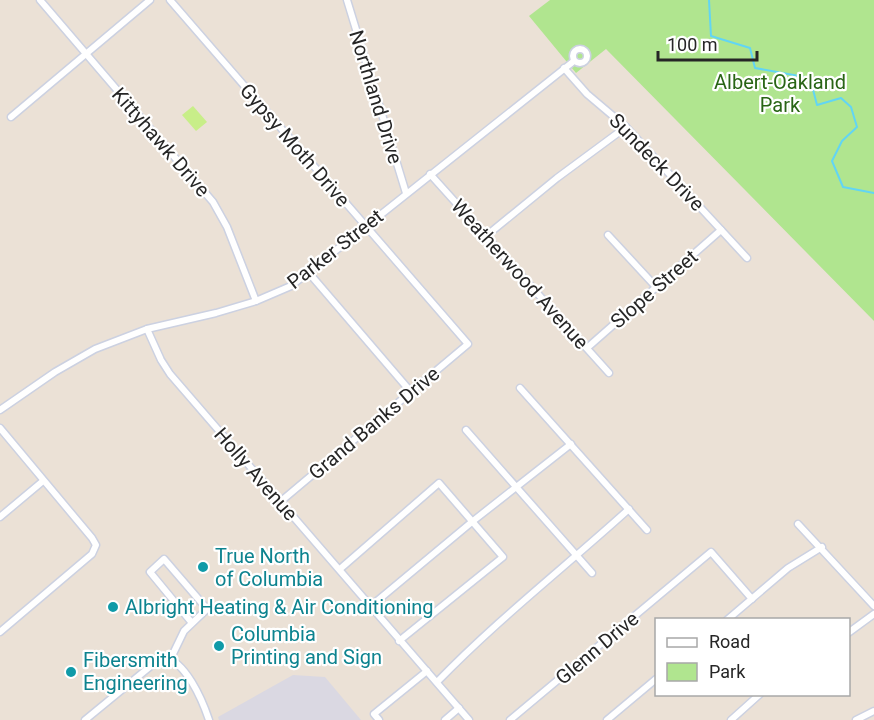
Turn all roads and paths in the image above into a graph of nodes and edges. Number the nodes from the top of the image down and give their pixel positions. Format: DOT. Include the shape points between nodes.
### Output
graph roads {
  1 [pos="40,0"];
  2 [pos="150,0"];
  3 [pos="170,0"];
  4 [pos="347,0"];
  5 [pos="86,54"];
  6 [pos="574,61"];
  7 [pos="564,68"];
  8 [pos="11,117"];
  9 [pos="626,127"];
  10 [pos="430,174"];
  11 [pos="406,193"];
  12 [pos="366,226"];
  13 [pos="721,230"];
  14 [pos="608,235"];
  15 [pos="486,236"];
  16 [pos="747,258"];
  17 [pos="309,273"];
  18 [pos="656,287"];
  19 [pos="256,300"];
  20 [pos="147,329"];
  21 [pos="468,344"];
  22 [pos="587,348"];
  23 [pos="609,374"];
  24 [pos="520,388"];
  25 [pos="411,392"];
  26 [pos="0,410"];
  27 [pos="0,428"];
  28 [pos="466,430"];
  29 [pos="571,444"];
  30 [pos="44,481"];
  31 [pos="515,488"];
  32 [pos="280,502"];
  33 [pos="629,509"];
  34 [pos="0,517"];
  35 [pos="473,521"];
  36 [pos="798,524"];
  37 [pos="647,530"];
  38 [pos="822,547"];
  39 [pos="576,557"];
  40 [pos="340,569"];
  41 [pos="592,573"];
  42 [pos="752,599"];
  43 [pos="371,606"];
  44 [pos="874,606"];
  45 [pos="874,614"];
  46 [pos="729,618"];
  47 [pos="192,623"];
  48 [pos="0,632"];
  49 [pos="850,632"];
  50 [pos="399,641"];
  51 [pos="171,658"];
  52 [pos="427,671"];
  53 [pos="655,681"];
  54 [pos="437,682"];
  55 [pos="758,696"];
  56 [pos="459,708"];
  57 [pos="874,711"];
  58 [pos="377,717"];
  59 [pos="85,720"];
  60 [pos="209,720"];
  61 [pos="445,720"];
  62 [pos="469,720"];
  63 [pos="510,720"];
  64 [pos="607,720"];
  65 [pos="731,720"];
  66 [pos="856,720"];
  1 -- 5 [label="street, Kittyhawk Drive"];
  2 -- 5 [label="street"];
  3 -- 12 [label="street, Gypsy Moth Drive"];
  4 -- 11 [label="street, Northland Drive"];
  5 -- 8 [label="street"];
  5 -- 19 [label="street, Kittyhawk Drive" via="213,202"];
  6 -- 7 [label="street, Parker Street"];
  7 -- 9 [label="street, Sundeck Drive"];
  7 -- 10 [label="street, Parker Street"];
  9 -- 13 [label="street, Sundeck Drive"];
  9 -- 15 [label="street"];
  10 -- 11 [label="street, Parker Street"];
  10 -- 15 [label="street, Weatherwood Avenue"];
  11 -- 12 [label="street, Parker Street"];
  12 -- 17 [label="street, Parker Street"];
  12 -- 21 [label="street, Gypsy Moth Drive"];
  13 -- 16 [label="street, Sundeck Drive"];
  13 -- 18 [label="street, Slope Street"];
  14 -- 18 [label="street"];
  15 -- 22 [label="street, Weatherwood Avenue"];
  17 -- 19 [label="street, Parker Street" via="291,286"];
  17 -- 25 [label="street"];
  18 -- 22 [label="street, Slope Street"];
  19 -- 20 [label="street, Parker Street"];
  20 -- 26 [label="street, Parker Street" via="78,357"];
  20 -- 32 [label="street, Holly Avenue" via="170,374"];
  21 -- 25 [label="street, Grand Banks Drive"];
  22 -- 23 [label="street, Weatherwood Avenue"];
  24 -- 29 [label="street"];
  25 -- 32 [label="street, Grand Banks Drive"];
  27 -- 30 [label="street"];
  28 -- 31 [label="street"];
  29 -- 31 [label="street"];
  29 -- 33 [label="street"];
  30 -- 34 [label="street"];
  30 -- 48 [label="street" via="96,545 92,554"];
  31 -- 35 [label="street"];
  31 -- 39 [label="street"];
  32 -- 40 [label="street, Holly Avenue"];
  33 -- 37 [label="street"];
  33 -- 39 [label="street"];
  35 -- 40 [label="street" via="439,483"];
  35 -- 43 [label="street"];
  35 -- 50 [label="street" via="503,557"];
  36 -- 38 [label="street"];
  38 -- 42 [label="street" via="788,568"];
  38 -- 44 [label="street"];
  39 -- 41 [label="street"];
  39 -- 54 [label="street" via="470,648"];
  40 -- 43 [label="street, Holly Avenue"];
  42 -- 46 [label="street"];
  42 -- 63 [label="street, Glenn Drive" via="711,552"];
  43 -- 50 [label="street, Holly Avenue"];
  45 -- 49 [label="street"];
  47 -- 47 [label="street" via="150,572 164,559 207,609"];
  47 -- 51 [label="street"];
  50 -- 52 [label="street, Holly Avenue"];
  51 -- 59 [label="street" via="163,656"];
  51 -- 60 [label="street" via="199,692"];
  52 -- 54 [label="street, Holly Avenue"];
  52 -- 58 [label="street"];
  53 -- 64 [label="street"];
  54 -- 56 [label="street, Holly Avenue"];
  55 -- 65 [label="street"];
  56 -- 61 [label="street"];
  56 -- 62 [label="street, Holly Avenue"];
  57 -- 66 [label="street"];
}
